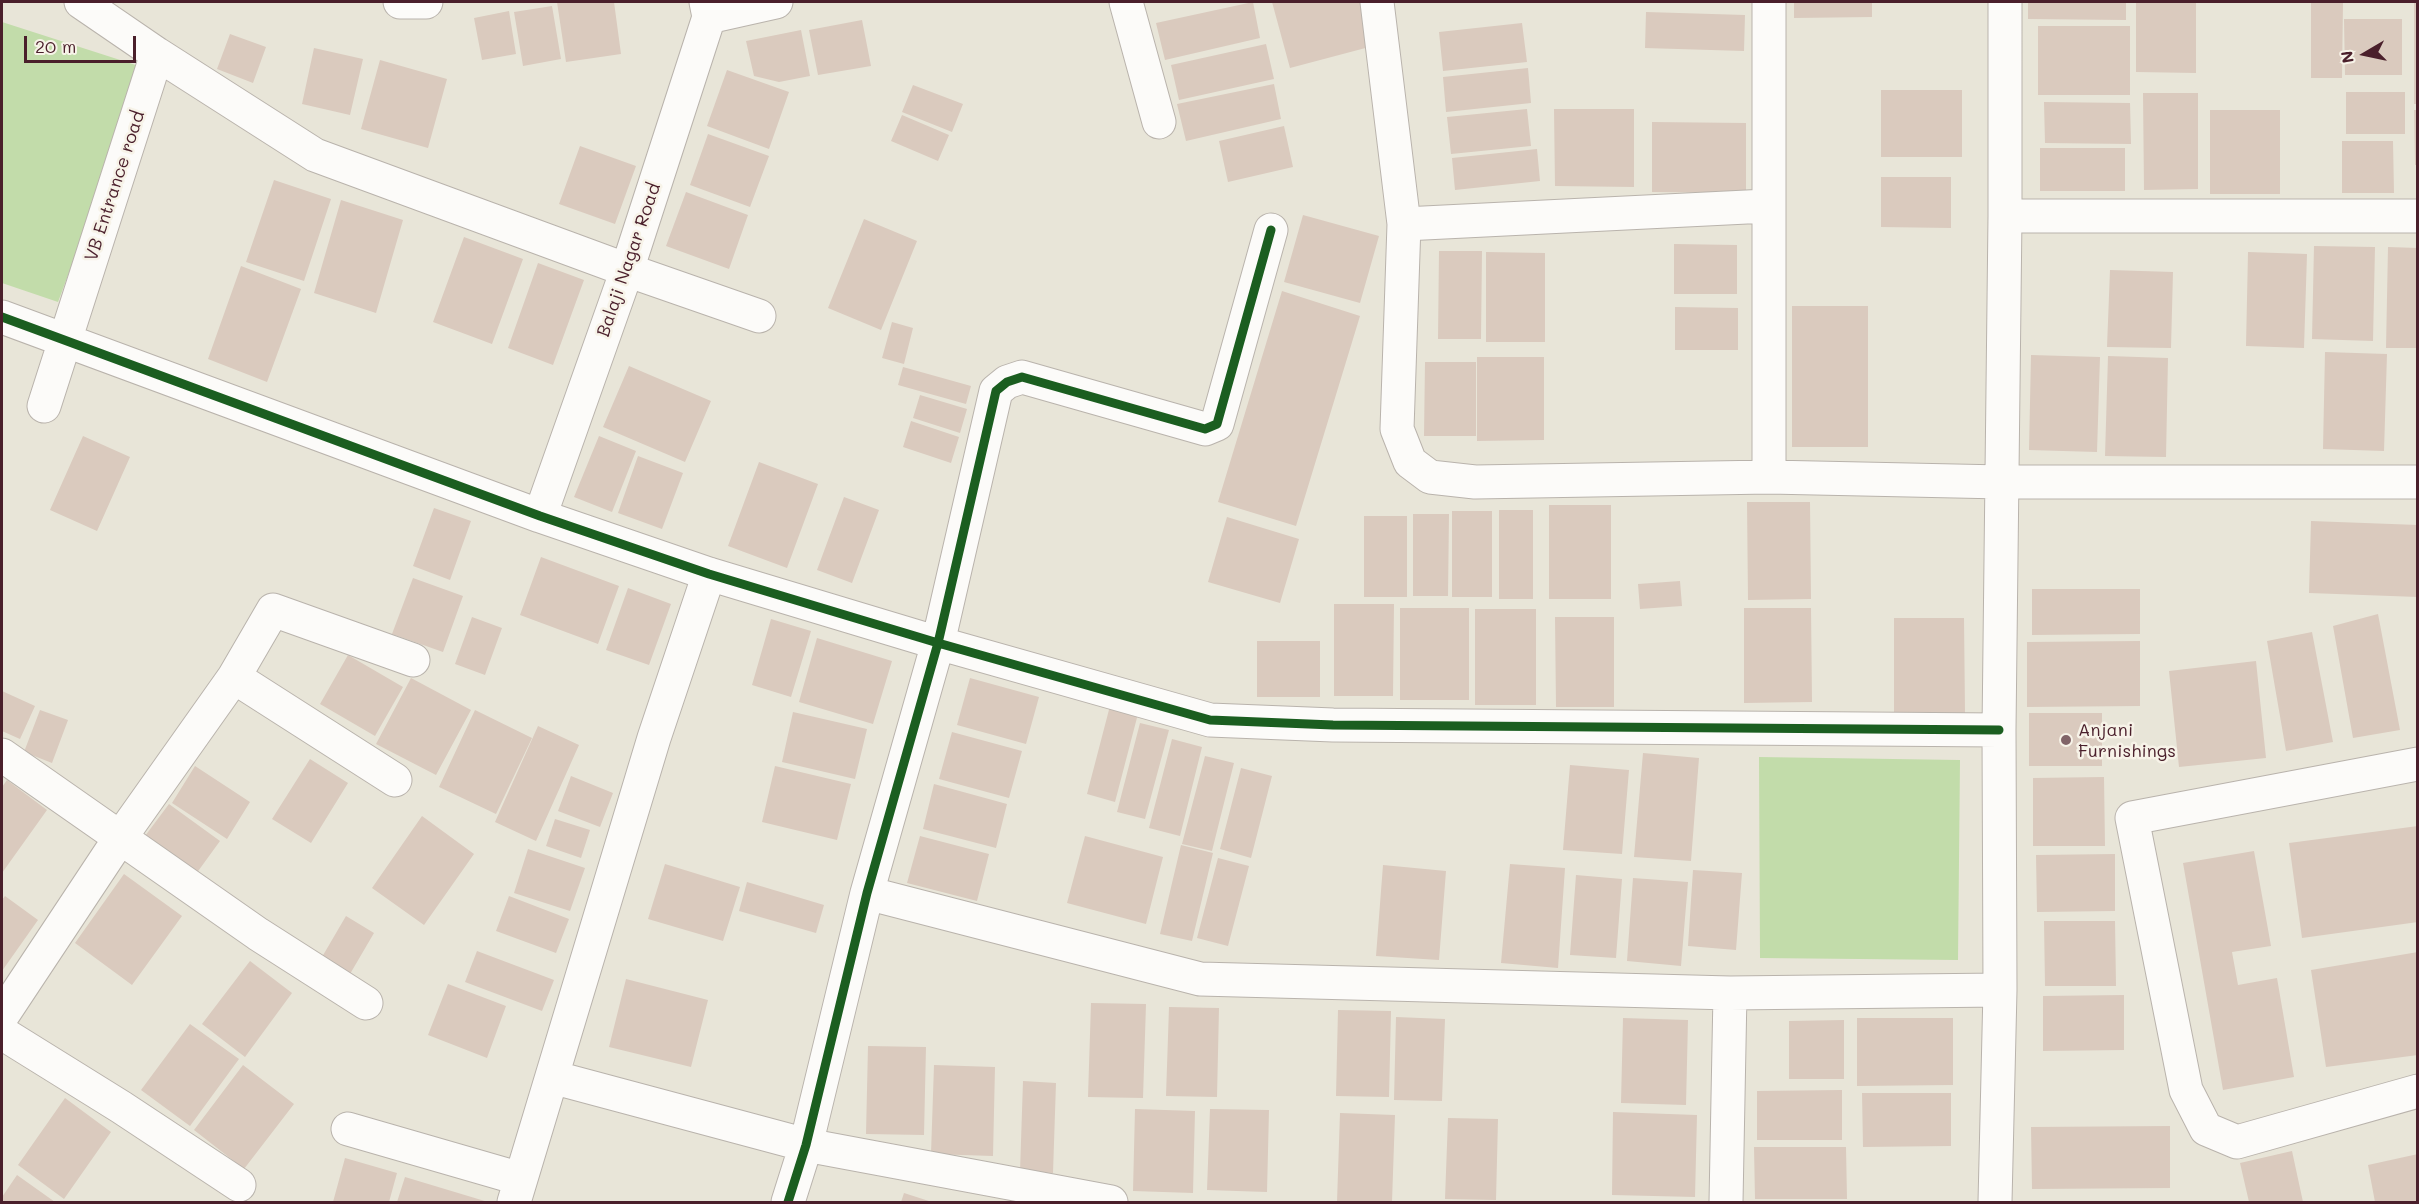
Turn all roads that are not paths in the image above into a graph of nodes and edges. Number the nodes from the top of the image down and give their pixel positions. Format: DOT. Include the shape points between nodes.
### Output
graph roads {
  1 [pos="81,2"];
  2 [pos="400,2"];
  3 [pos="426,2"];
  4 [pos="776,2"];
  5 [pos="1126,2"];
  6 [pos="1377,2"];
  7 [pos="1769,2"];
  8 [pos="2005,2"];
  9 [pos="708,9"];
  10 [pos="157,54"];
  11 [pos="1159,122"];
  12 [pos="1767,206"];
  13 [pos="2005,216"];
  14 [pos="2418,216"];
  15 [pos="1404,224"];
  16 [pos="1271,230"];
  17 [pos="627,270"];
  18 [pos="759,316"];
  19 [pos="2,317"];
  20 [pos="64,341"];
  21 [pos="44,406"];
  22 [pos="1769,477"];
  23 [pos="2002,482"];
  24 [pos="2418,482"];
  25 [pos="540,516"];
  26 [pos="710,574"];
  27 [pos="938,643"];
  28 [pos="413,660"];
  29 [pos="234,677"];
  30 [pos="1999,730"];
  31 [pos="2,756"];
  32 [pos="2418,764"];
  33 [pos="395,780"];
  34 [pos="120,838"];
  35 [pos="867,893"];
  36 [pos="2000,990"];
  37 [pos="1730,993"];
  38 [pos="366,1003"];
  39 [pos="2,1016"];
  40 [pos="2,1033"];
  41 [pos="552,1077"];
  42 [pos="2418,1091"];
  43 [pos="348,1129"];
  44 [pos="806,1145"];
  45 [pos="238,1185"];
  46 [pos="518,1191"];
  47 [pos="788,1203"];
  48 [pos="1111,1203"];
  49 [pos="1726,1203"];
  50 [pos="1995,1203"];
  1 -- 10 [label="street"];
  2 -- 3 [label="street"];
  4 -- 9 [label="street"];
  5 -- 11 [label="street"];
  6 -- 15 [label="street"];
  7 -- 12 [label="street"];
  8 -- 13 [label="street"];
  9 -- 17 [label="street, Balaji Nagar Road"];
  10 -- 17 [label="street" via="315,155"];
  10 -- 20 [label="street, VB Entrance road"];
  12 -- 15 [label="street"];
  12 -- 22 [label="street"];
  13 -- 14 [label="street"];
  13 -- 23 [label="street"];
  15 -- 22 [label="street" via="1397,429 1410,462 1430,477 1475,482"];
  16 -- 27 [label="street" via="1217,424 1205,429 1022,377 996,391"];
  17 -- 18 [label="street"];
  17 -- 25 [label="street, Balaji Nagar Road"];
  19 -- 20 [label="street"];
  20 -- 21 [label="street, VB Entrance road"];
  20 -- 25 [label="street"];
  22 -- 23 [label="street"];
  23 -- 24 [label="street"];
  23 -- 30 [label="street"];
  25 -- 26 [label="street"];
  26 -- 27 [label="street"];
  26 -- 41 [label="street" via="654,738"];
  27 -- 30 [label="street" via="1210,720 1333,725"];
  27 -- 35 [label="street"];
  28 -- 29 [label="street" via="273,609"];
  29 -- 33 [label="street"];
  29 -- 34 [label="street"];
  30 -- 36 [label="street"];
  31 -- 34 [label="street"];
  32 -- 42 [label="street" via="2132,818 2186,1090 2206,1128 2237,1142"];
  34 -- 38 [label="street"];
  34 -- 39 [label="street"];
  35 -- 37 [label="street" via="1200,979"];
  35 -- 44 [label="street"];
  36 -- 37 [label="street"];
  36 -- 50 [label="street"];
  37 -- 49 [label="street"];
  40 -- 45 [label="street"];
  41 -- 44 [label="street"];
  41 -- 46 [label="street"];
  43 -- 46 [label="street"];
  44 -- 47 [label="street"];
  44 -- 48 [label="street"];
}
